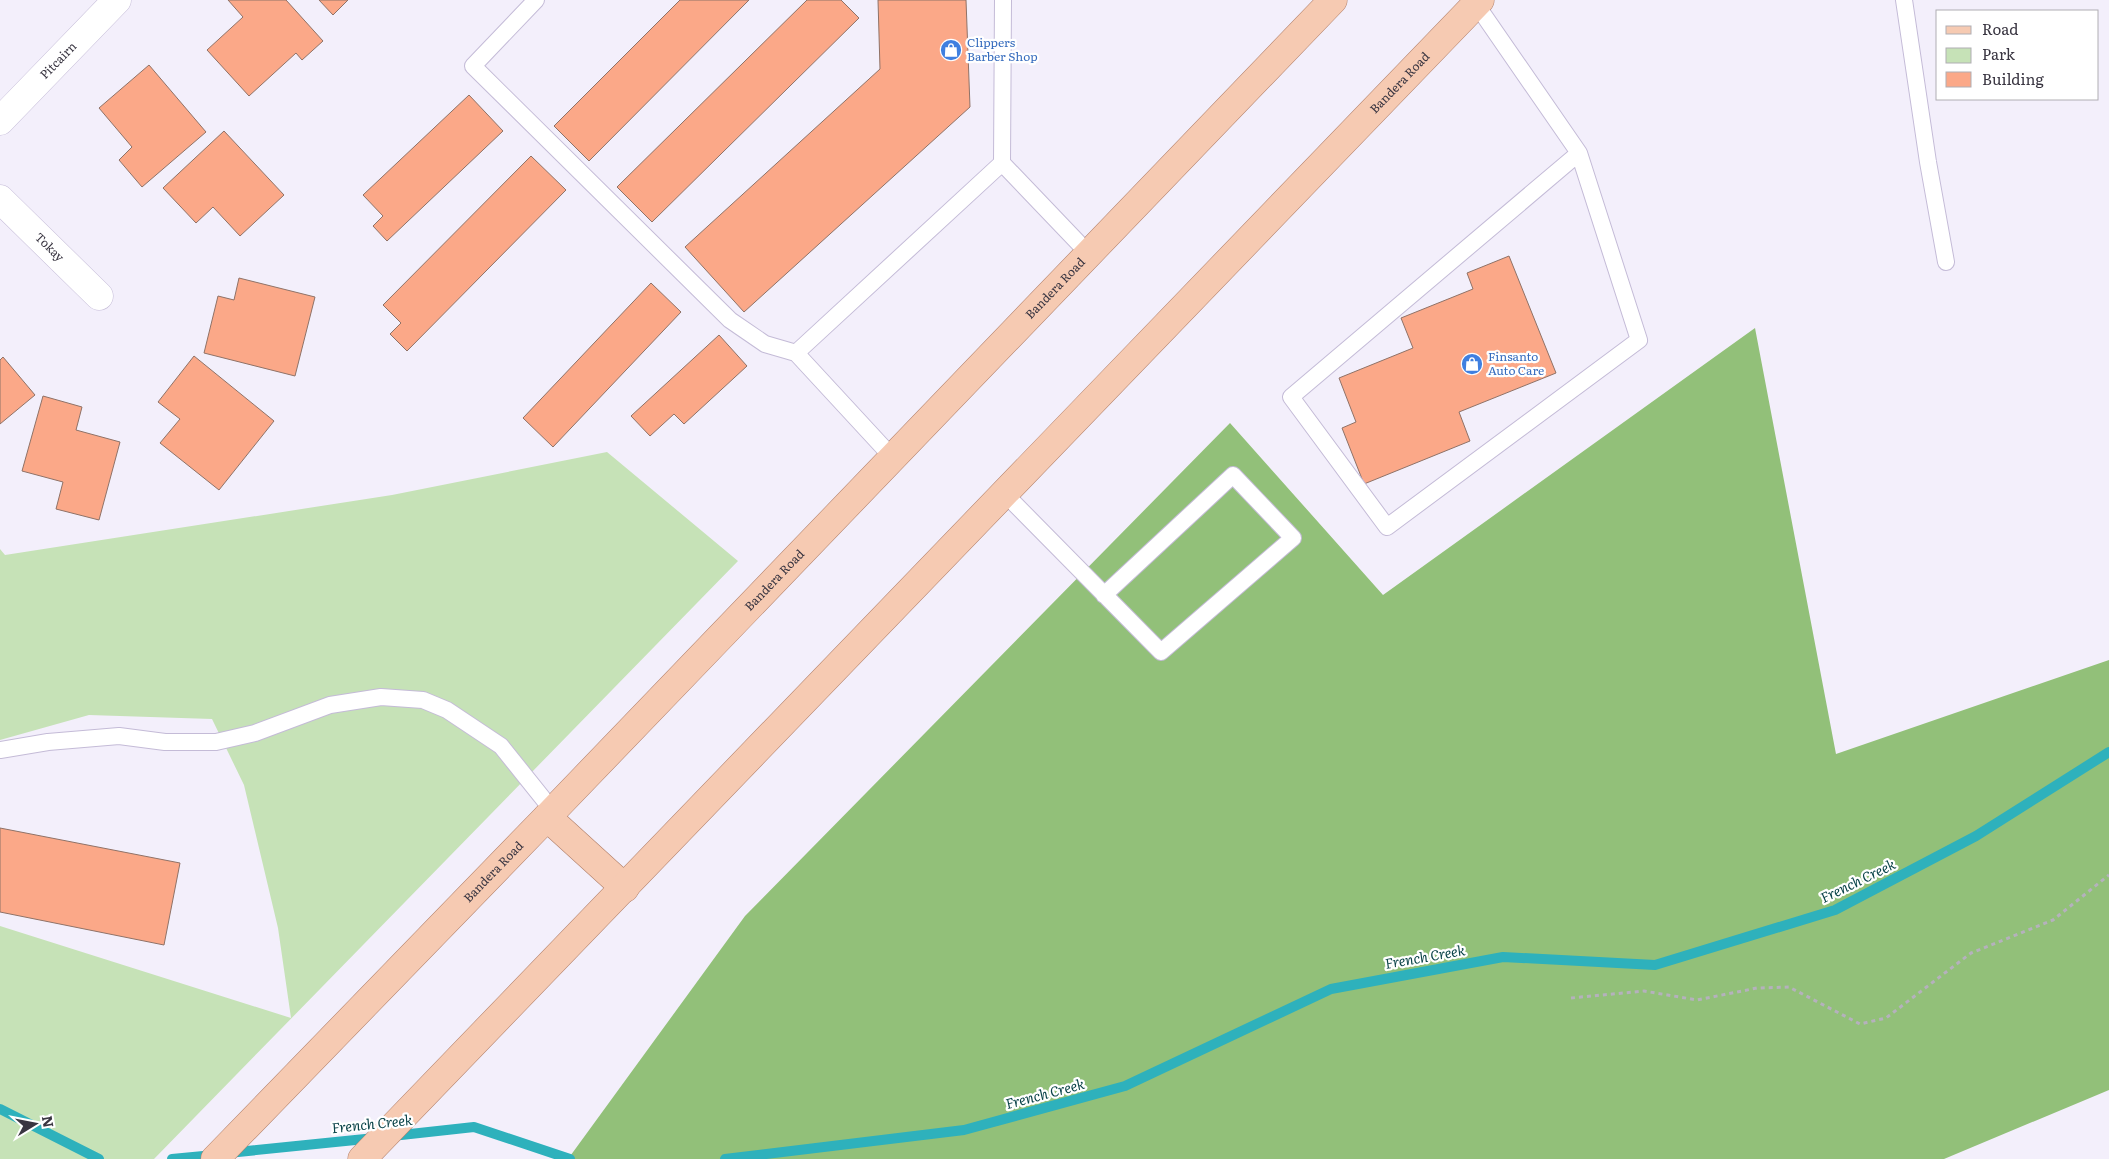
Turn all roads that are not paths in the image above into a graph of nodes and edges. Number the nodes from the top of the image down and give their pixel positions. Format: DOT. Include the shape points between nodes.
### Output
graph roads {
  1 [pos="117,0"];
  2 [pos="536,0"];
  3 [pos="1003,0"];
  4 [pos="1333,0"];
  5 [pos="1904,0"];
  6 [pos="1476,2"];
  7 [pos="0,122"];
  8 [pos="1579,153"];
  9 [pos="1002,163"];
  10 [pos="0,199"];
  11 [pos="1089,254"];
  12 [pos="1946,262"];
  13 [pos="99,296"];
  14 [pos="796,353"];
  15 [pos="893,458"];
  16 [pos="1005,494"];
  17 [pos="1104,595"];
  18 [pos="0,750"];
  19 [pos="550,814"];
  20 [pos="625,888"];
  21 [pos="215,1159"];
  22 [pos="362,1159"];
  1 -- 7 [label="street, Pitcairn"];
  2 -- 14 [label="lane" via="473,66 730,320 765,344"];
  3 -- 9 [label="lane"];
  4 -- 11 [label="main road, Bandera Road"];
  5 -- 12 [label="lane"];
  6 -- 8 [label="lane"];
  6 -- 16 [label="main road, Bandera Road"];
  8 -- 8 [label="lane" via="1291,398 1387,527 1639,340"];
  9 -- 11 [label="lane"];
  9 -- 14 [label="lane"];
  10 -- 13 [label="street, Tokay"];
  11 -- 15 [label="main road, Bandera Road"];
  14 -- 15 [label="lane"];
  15 -- 19 [label="main road, Bandera Road"];
  16 -- 17 [label="lane"];
  16 -- 20 [label="main road, Bandera Road"];
  17 -- 17 [label="lane" via="1161,652 1293,538 1233,475"];
  18 -- 19 [label="lane" via="119,736 165,742 216,742 255,733 330,705 380,698 423,700 447,710 501,746"];
  19 -- 20 [label="main road"];
  19 -- 21 [label="main road, Bandera Road"];
  20 -- 22 [label="main road, Bandera Road"];
}
